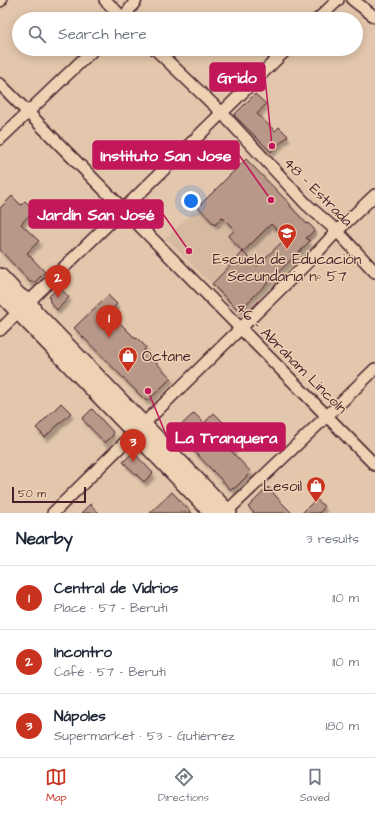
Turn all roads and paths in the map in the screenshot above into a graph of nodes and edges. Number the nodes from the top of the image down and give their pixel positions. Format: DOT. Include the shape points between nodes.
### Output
graph roads {
  1 [pos="105,0"];
  2 [pos="136,0"];
  3 [pos="338,0"];
  4 [pos="353,0"];
  5 [pos="116,12"];
  6 [pos="128,12"];
  7 [pos="325,12"];
  8 [pos="375,17"];
  9 [pos="87,56"];
  10 [pos="162,56"];
  11 [pos="280,56"];
  12 [pos="0,84"];
  13 [pos="222,112"];
  14 [pos="27,113"];
  15 [pos="0,139"];
  16 [pos="375,195"];
  17 [pos="124,209"];
  18 [pos="338,231"];
  19 [pos="375,272"];
  20 [pos="0,276"];
  21 [pos="0,293"];
  22 [pos="23,307"];
  23 [pos="240,329"];
  24 [pos="0,330"];
  25 [pos="375,368"];
  26 [pos="327,416"];
  27 [pos="139,428"];
  28 [pos="375,465"];
  29 [pos="53,513"];
  30 [pos="223,513"];
  1 -- 5 [label="street"];
  2 -- 6 [label="street"];
  3 -- 7 [label="street"];
  4 -- 8 [label="street"];
  9 -- 14 [label="street"];
  10 -- 13 [label="street, 48 - Estrada"];
  11 -- 13 [label="street"];
  12 -- 14 [label="street, 46 - Abraham Lincoln"];
  13 -- 17 [label="street"];
  13 -- 18 [label="street, 48 - Estrada" via="306,204"];
  14 -- 15 [label="street"];
  14 -- 17 [label="street, 46 - Abraham Lincoln"];
  16 -- 18 [label="street"];
  17 -- 22 [label="street"];
  17 -- 23 [label="street, 46 - Abraham Lincoln"];
  18 -- 19 [label="street, 48 - Estrada"];
  18 -- 23 [label="street"];
  20 -- 22 [label="main road" via="18,295"];
  21 -- 22 [label="main road"];
  22 -- 24 [label="street"];
  22 -- 27 [label="main road" via="35,312"];
  23 -- 26 [label="street, 46 - Abraham Lincoln"];
  23 -- 27 [label="street"];
  25 -- 26 [label="street"];
  26 -- 28 [label="street, 46 - Abraham Lincoln"];
  26 -- 30 [label="street"];
  27 -- 29 [label="street"];
  27 -- 30 [label="main road"];
}
